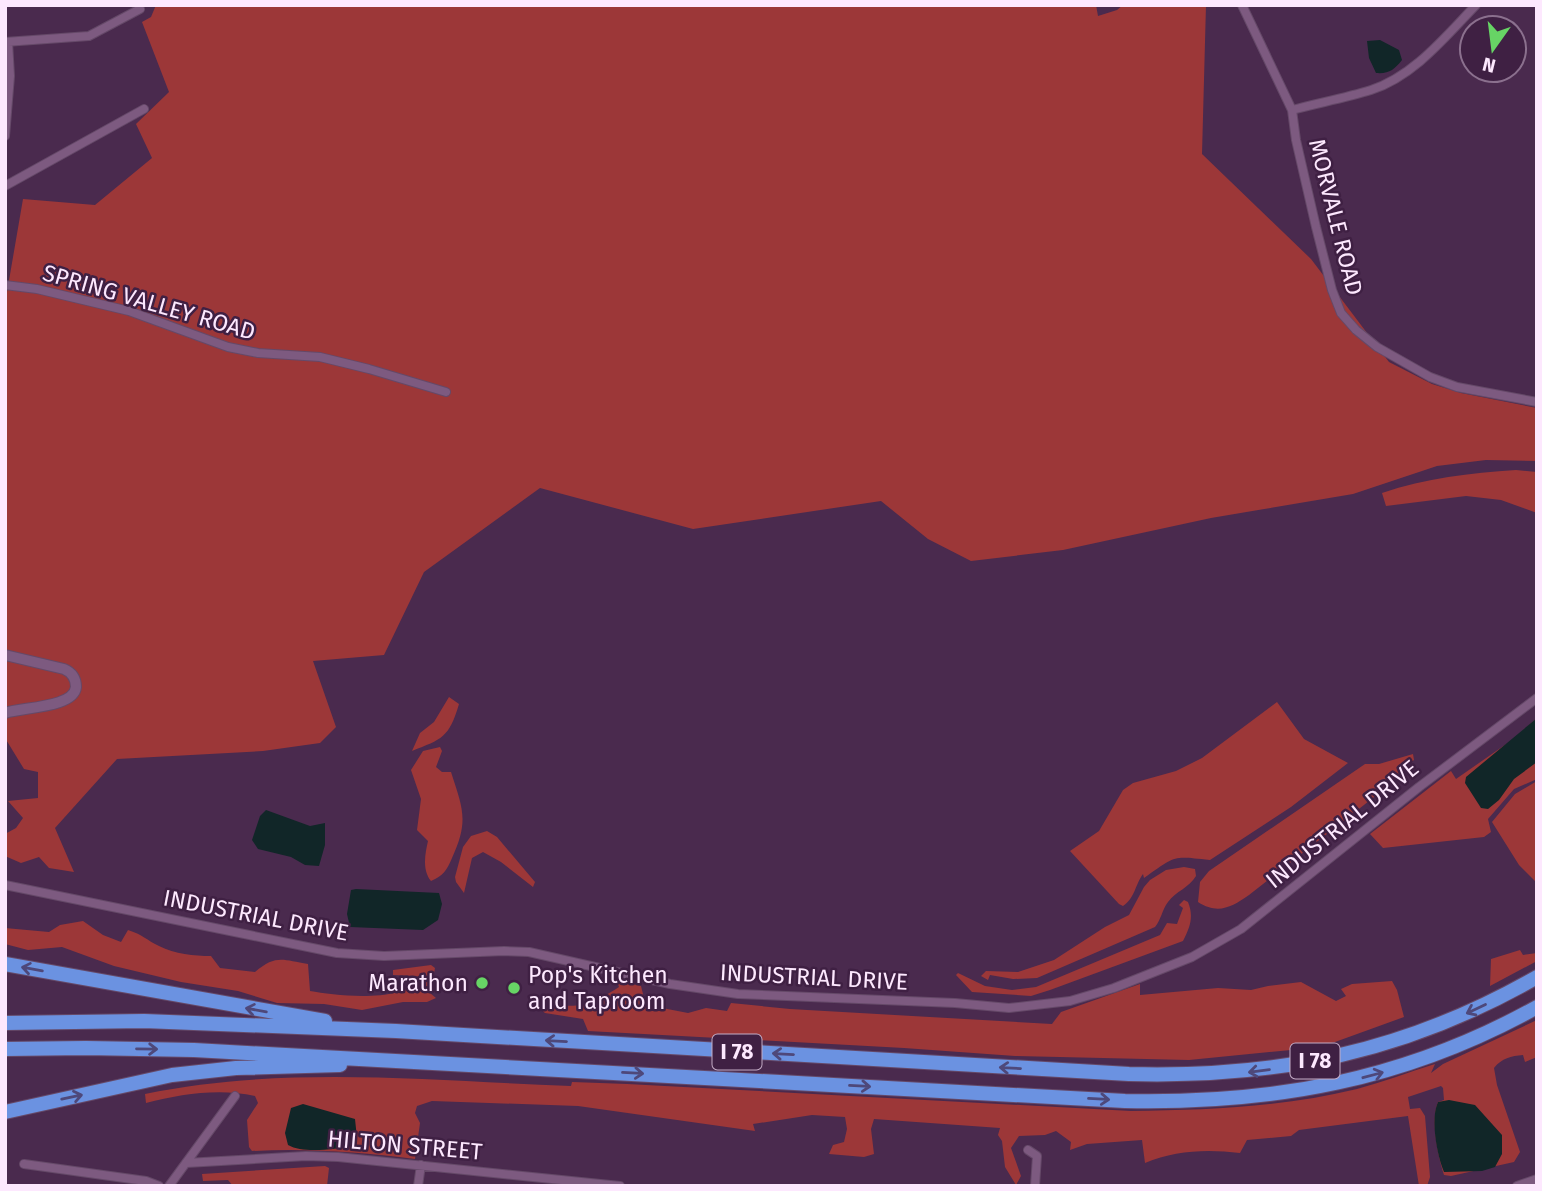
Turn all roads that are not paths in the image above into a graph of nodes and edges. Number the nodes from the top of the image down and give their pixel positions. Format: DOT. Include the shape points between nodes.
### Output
graph roads {
  1 [pos="1242,5"];
  2 [pos="1476,5"];
  3 [pos="140,9"];
  4 [pos="7,42"];
  5 [pos="144,109"];
  6 [pos="1292,110"];
  7 [pos="5,136"];
  8 [pos="5,186"];
  9 [pos="5,285"];
  10 [pos="446,392"];
  11 [pos="1537,402"];
  12 [pos="5,655"];
  13 [pos="1537,698"];
  14 [pos="5,713"];
  15 [pos="5,885"];
  16 [pos="5,964"];
  17 [pos="1537,977"];
  18 [pos="1537,1006"];
  19 [pos="5,1023"];
  20 [pos="396,1031"];
  21 [pos="5,1049"];
  22 [pos="443,1063"];
  23 [pos="235,1096"];
  24 [pos="5,1112"];
  25 [pos="1028,1150"];
  26 [pos="186,1163"];
  27 [pos="24,1164"];
  28 [pos="421,1165"];
  29 [pos="1537,1178"];
  30 [pos="159,1186"];
  31 [pos="169,1186"];
  32 [pos="418,1186"];
  33 [pos="620,1186"];
  34 [pos="1035,1186"];
  35 [pos="1517,1186"];
  1 -- 6 [label="street, MORVALE ROAD"];
  2 -- 6 [label="street" via="1434,48 1395,78 1373,89"];
  3 -- 4 [label="street" via="89,36"];
  4 -- 7 [label="street" via="10,71"];
  5 -- 8 [label="street"];
  6 -- 11 [label="street, MORVALE ROAD" via="1316,226 1341,313 1377,347 1430,377 1457,387"];
  9 -- 10 [label="street, SPRING VALLEY ROAD" via="129,311 228,347 320,357"];
  12 -- 14 [label="main road" via="64,668 76,684 66,701"];
  13 -- 15 [label="street, INDUSTRIAL DRIVE" via="1241,929 1157,972 1069,1002 1009,1008 738,994 670,984 529,952 337,953"];
  20 -- 16 [label="highway, one-way"];
  17 -- 20 [label="highway, I 78, one-way" via="1461,1016 1391,1042 1274,1069 1202,1075"];
  22 -- 18 [label="highway, I 78, one-way" via="1125,1101 1196,1101 1273,1095 1372,1076 1445,1052"];
  19 -- 20 [label="highway, I 78" via="144,1021"];
  21 -- 22 [label="highway, I 78, one-way" via="194,1050"];
  24 -- 22 [label="highway, one-way" via="172,1075 236,1068"];
  23 -- 26 [label="street"];
  25 -- 34 [label="street" via="1038,1160"];
  26 -- 28 [label="street, HILTON STREET" via="306,1156"];
  26 -- 31 [label="street"];
  27 -- 30 [label="street"];
  28 -- 32 [label="street"];
  28 -- 33 [label="street, HILTON STREET"];
  29 -- 35 [label="street"];
}
